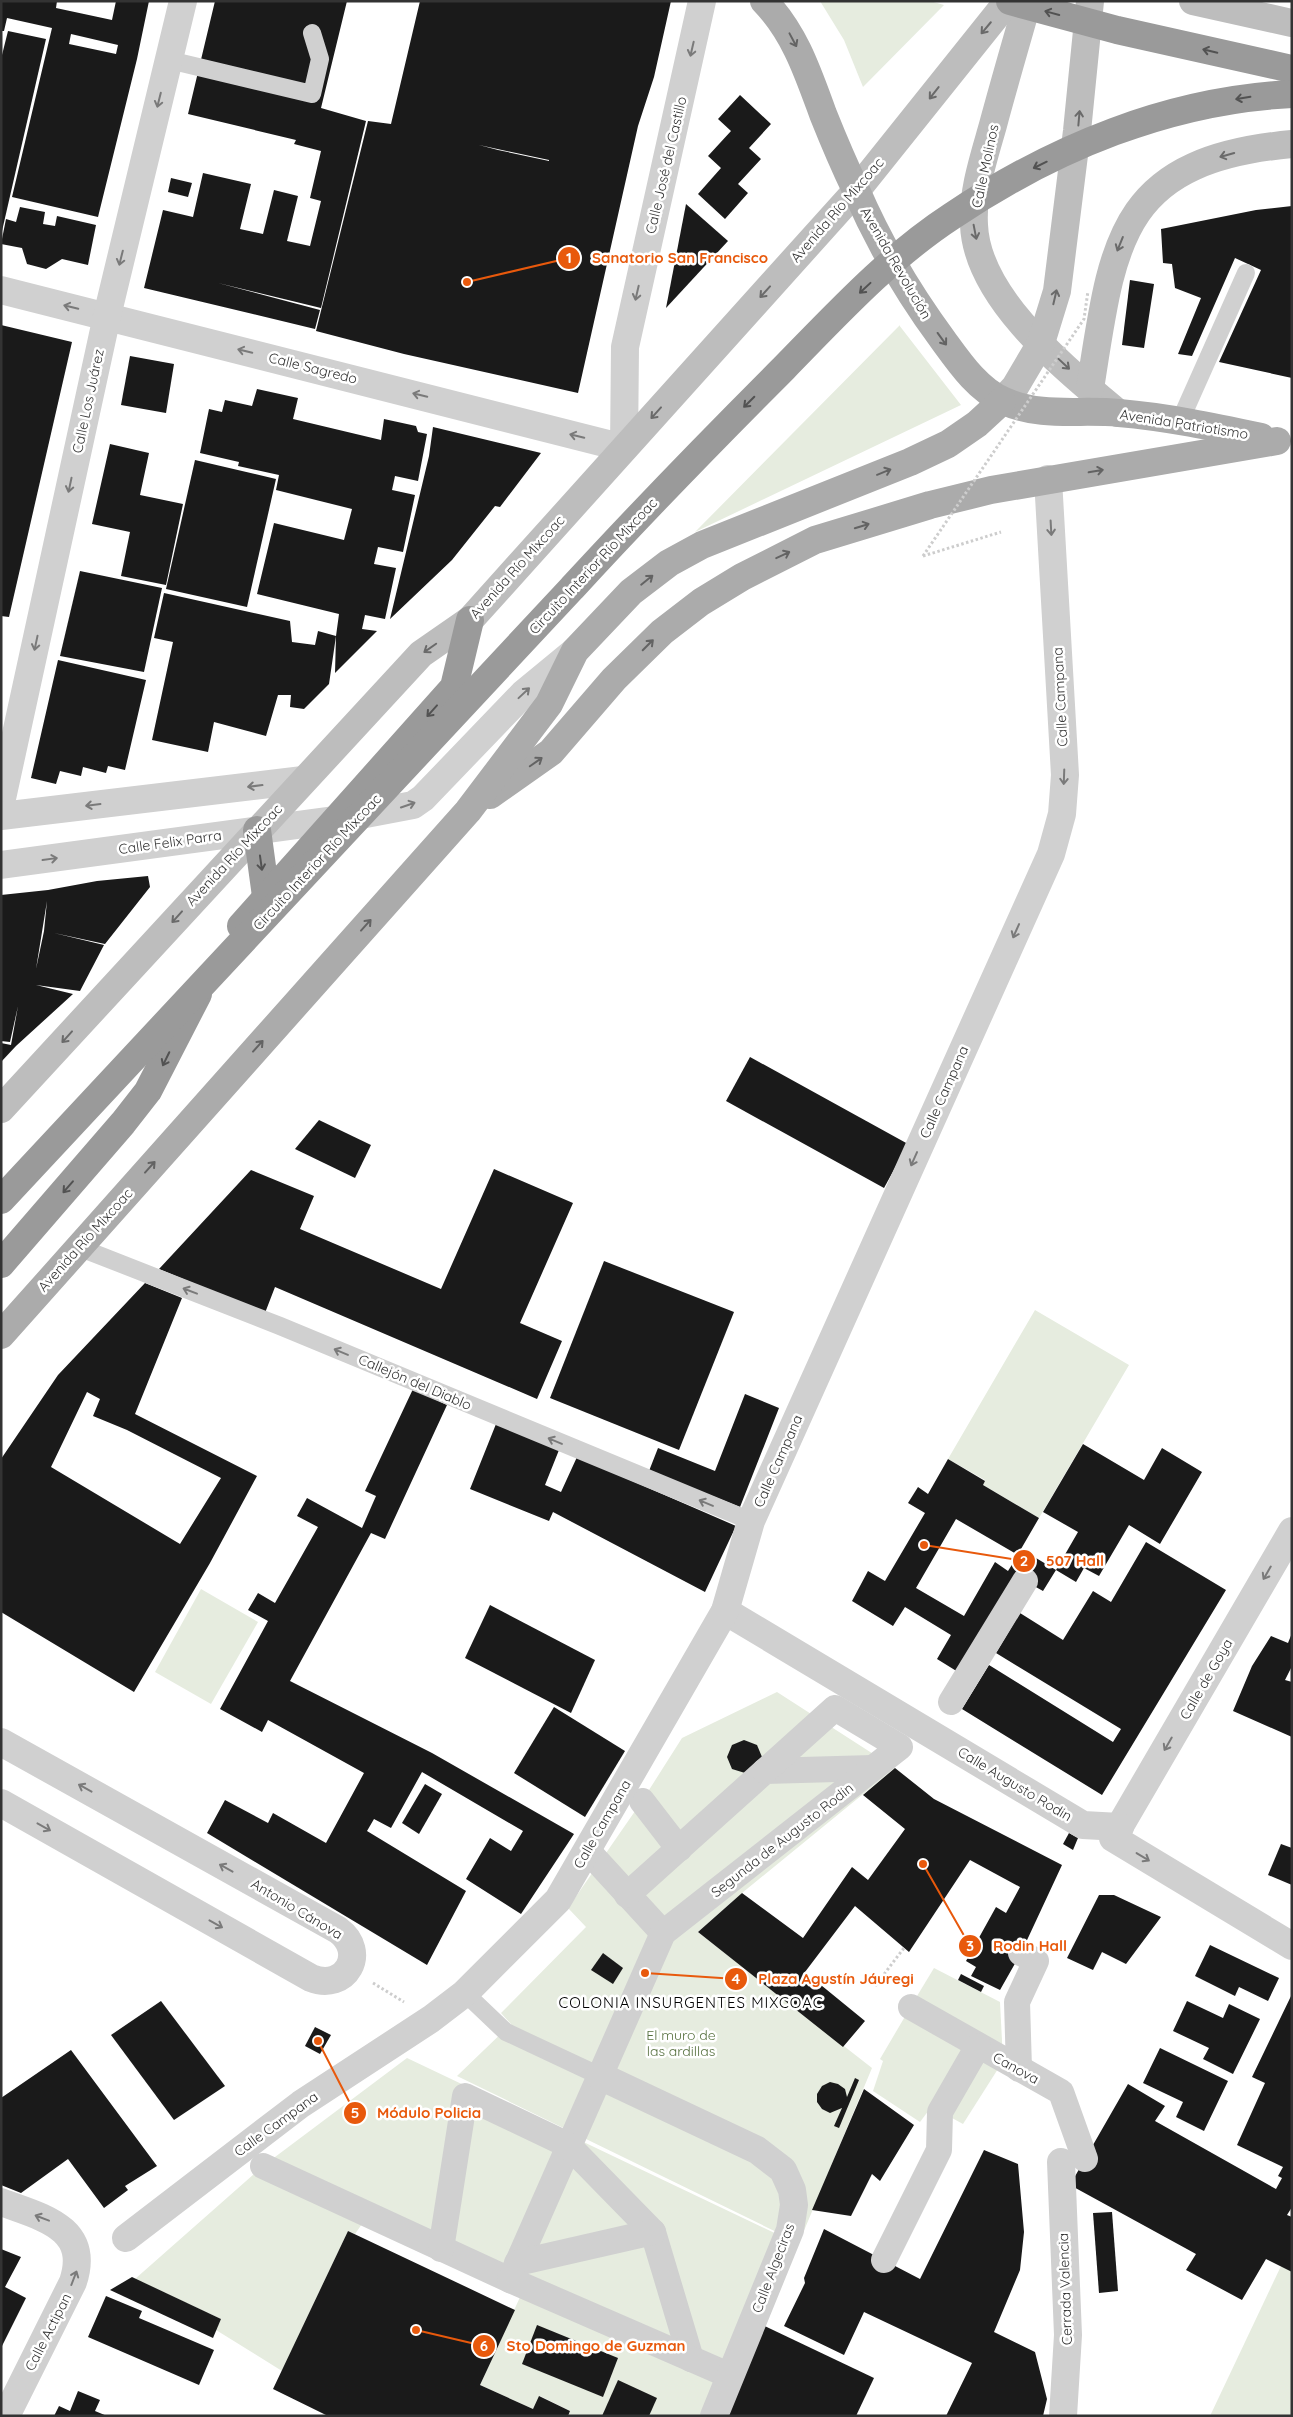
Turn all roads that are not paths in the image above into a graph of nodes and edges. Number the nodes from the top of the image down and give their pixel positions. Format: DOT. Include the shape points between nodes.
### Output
graph roads {
  1 [pos="183,1"];
  2 [pos="702,1"];
  3 [pos="764,1"];
  4 [pos="1009,1"];
  5 [pos="1028,1"];
  6 [pos="1090,1"];
  7 [pos="1193,1"];
  8 [pos="1292,23"];
  9 [pos="312,33"];
  10 [pos="169,60"];
  11 [pos="1292,69"];
  12 [pos="1292,94"];
  13 [pos="1292,144"];
  14 [pos="856,191"];
  15 [pos="1246,273"];
  16 [pos="1,290"];
  17 [pos="107,316"];
  18 [pos="1042,343"];
  19 [pos="1090,389"];
  20 [pos="1002,401"];
  21 [pos="1118,413"];
  22 [pos="1180,421"];
  23 [pos="1284,442"];
  24 [pos="624,448"];
  25 [pos="1048,479"];
  26 [pos="470,620"];
  27 [pos="575,651"];
  28 [pos="303,780"];
  29 [pos="1,803"];
  30 [pos="468,811"];
  31 [pos="1,816"];
  32 [pos="334,820"];
  33 [pos="257,830"];
  34 [pos="1,865"];
  35 [pos="266,896"];
  36 [pos="1,1109"];
  37 [pos="1,1200"];
  38 [pos="78,1247"];
  39 [pos="1,1264"];
  40 [pos="1,1334"];
  41 [pos="751,1521"];
  42 [pos="1292,1531"];
  43 [pos="1025,1581"];
  44 [pos="725,1611"];
  45 [pos="951,1702"];
  46 [pos="1,1742"];
  47 [pos="874,1768"];
  48 [pos="765,1771"];
  49 [pos="642,1801"];
  50 [pos="1,1803"];
  51 [pos="1120,1827"];
  52 [pos="679,1848"];
  53 [pos="587,1850"];
  54 [pos="627,1896"];
  55 [pos="663,1934"];
  56 [pos="1292,1946"];
  57 [pos="1021,1953"];
  58 [pos="465,1993"];
  59 [pos="910,2007"];
  60 [pos="978,2046"];
  61 [pos="1019,2069"];
  62 [pos="600,2076"];
  63 [pos="568,2145"];
  64 [pos="1073,2160"];
  65 [pos="263,2166"];
  66 [pos="1,2202"];
  67 [pos="652,2232"];
  68 [pos="126,2238"];
  69 [pos="441,2249"];
  70 [pos="884,2260"];
  71 [pos="514,2271"];
  72 [pos="691,2359"];
  73 [pos="726,2374"];
  74 [pos="6,2416"];
  75 [pos="714,2416"];
  76 [pos="1064,2416"];
  1 -- 10 [label="street, Calle Los Juárez"];
  2 -- 24 [label="street, Calle José del Castillo, one-way" via="625,347"];
  3 -- 14 [label="main road, Avenida Revolución, one-way" via="779,16 801,56"];
  11 -- 4 [label="highway, one-way, bridge" via="1117,30"];
  4 -- 14 [label="main road, Avenida Río Mixcoac, one-way"];
  5 -- 18 [label="main road, Calle Molinos, one-way" via="975,196 974,226 980,252 996,290 1021,323"];
  18 -- 6 [label="main road, one-way" via="1057,291 1064,244"];
  7 -- 8 [label="main road"];
  9 -- 10 [label="lane" via="320,59 312,94"];
  10 -- 17 [label="street, Calle Los Juárez, one-way"];
  12 -- 37 [label="highway, Circuito Interior Río Mixcoac, one-way, bridge" via="1212,103 1147,119 1090,141 1017,177 950,217 904,253 812,339 632,523"];
  13 -- 19 [label="main road, one-way" via="1246,150 1206,161 1169,180 1145,202 1124,234 1112,269"];
  14 -- 20 [label="main road, Avenida Revolución, one-way" via="926,317 966,370"];
  14 -- 24 [label="main road, Avenida Río Mixcoac, one-way"];
  15 -- 22 [label="lane"];
  17 -- 16 [label="street, Calle Sagredo, one-way"];
  24 -- 17 [label="street, Calle Sagredo, one-way"];
  17 -- 29 [label="street, Calle Los Juárez, one-way"];
  18 -- 19 [label="main road, Calle Molinos, one-way"];
  18 -- 20 [label="main road" via="1015,387"];
  19 -- 21 [label="main road, Calle Molinos"];
  20 -- 21 [label="main road, Avenida Patriotismo" via="1033,411"];
  27 -- 20 [label="main road, Avenida Río Mixcoac, one-way" via="631,592 678,558 702,545 948,444"];
  21 -- 22 [label="main road, Avenida Patriotismo"];
  22 -- 23 [label="main road, Avenida Patriotismo"];
  25 -- 23 [label="main road, Avenida Patriotismo, one-way"];
  24 -- 26 [label="main road, Avenida Río Mixcoac"];
  30 -- 25 [label="main road, Avenida Río Mixcoac, one-way" via="551,752 614,679 662,632 701,602 742,577 824,538 930,505"];
  25 -- 41 [label="street, Calle Campana, one-way" via="1065,775 1062,814 1051,854"];
  26 -- 28 [label="main road, Avenida Río Mixcoac, one-way" via="421,654"];
  26 -- 32 [label="highway, one-way" via="454,687"];
  27 -- 30 [label="main road, Avenida Río Mixcoac" via="549,704"];
  32 -- 27 [label="street, Calle Felix Parra, one-way" via="413,805 423,798 524,693"];
  28 -- 31 [label="street, one-way"];
  28 -- 33 [label="main road, Avenida Río Mixcoac"];
  38 -- 30 [label="main road, Avenida Río Mixcoac, one-way"];
  32 -- 33 [label="street, Calle Felix Parra"];
  32 -- 35 [label="highway"];
  34 -- 33 [label="street, Calle Felix Parra, one-way"];
  33 -- 35 [label="highway, one-way"];
  33 -- 36 [label="main road, Avenida Río Mixcoac, one-way"];
  35 -- 39 [label="highway, one-way" via="211,968 148,1090"];
  38 -- 40 [label="main road, Avenida Río Mixcoac"];
  41 -- 38 [label="lane, Callejón del Diablo, one-way" via="280,1326"];
  41 -- 44 [label="street, Calle Campana"];
  42 -- 51 [label="street, Calle de Goya, one-way"];
  43 -- 45 [label="street"];
  44 -- 51 [label="street, Calle Augusto Rodin" via="1083,1825"];
  44 -- 53 [label="street, Calle Campana"];
  50 -- 46 [label="street, Antonio Cánova, one-way" via="311,1978 328,1982 336,1980 349,1968 352,1960 350,1943 338,1930"];
  47 -- 48 [label="street"];
  47 -- 48 [label="street, Segunda de Augusto Rodin" via="900,1747 834,1708"];
  47 -- 55 [label="street, Segunda de Augusto Rodin"];
  48 -- 52 [label="street"];
  49 -- 52 [label="street"];
  51 -- 56 [label="street, one-way" via="1113,1838"];
  52 -- 54 [label="street"];
  53 -- 54 [label="street"];
  53 -- 58 [label="street, Calle Campana" via="558,1900"];
  54 -- 55 [label="street"];
  55 -- 62 [label="street"];
  57 -- 61 [label="street" via="1036,1961 1016,2002"];
  58 -- 62 [label="lane" via="506,2032"];
  58 -- 68 [label="street, Calle Campana" via="301,2104"];
  59 -- 60 [label="street, Canova"];
  60 -- 61 [label="street, Canova"];
  60 -- 70 [label="street" via="940,2112 939,2150"];
  61 -- 64 [label="street, Canova" via="1061,2092"];
  62 -- 63 [label="street"];
  62 -- 75 [label="street, Calle Algeciras" via="757,2150 783,2170 790,2185 794,2205 790,2230"];
  63 -- 67 [label="street"];
  63 -- 69 [label="street" via="465,2096"];
  63 -- 71 [label="street"];
  64 -- 76 [label="street, Cerrada Valencia"];
  65 -- 69 [label="street"];
  74 -- 66 [label="street, Calle Actipan, one-way" via="73,2282 78,2257 74,2244 60,2227"];
  67 -- 71 [label="street"];
  67 -- 72 [label="street"];
  69 -- 71 [label="street"];
  71 -- 72 [label="street"];
  72 -- 73 [label="street"];
}
